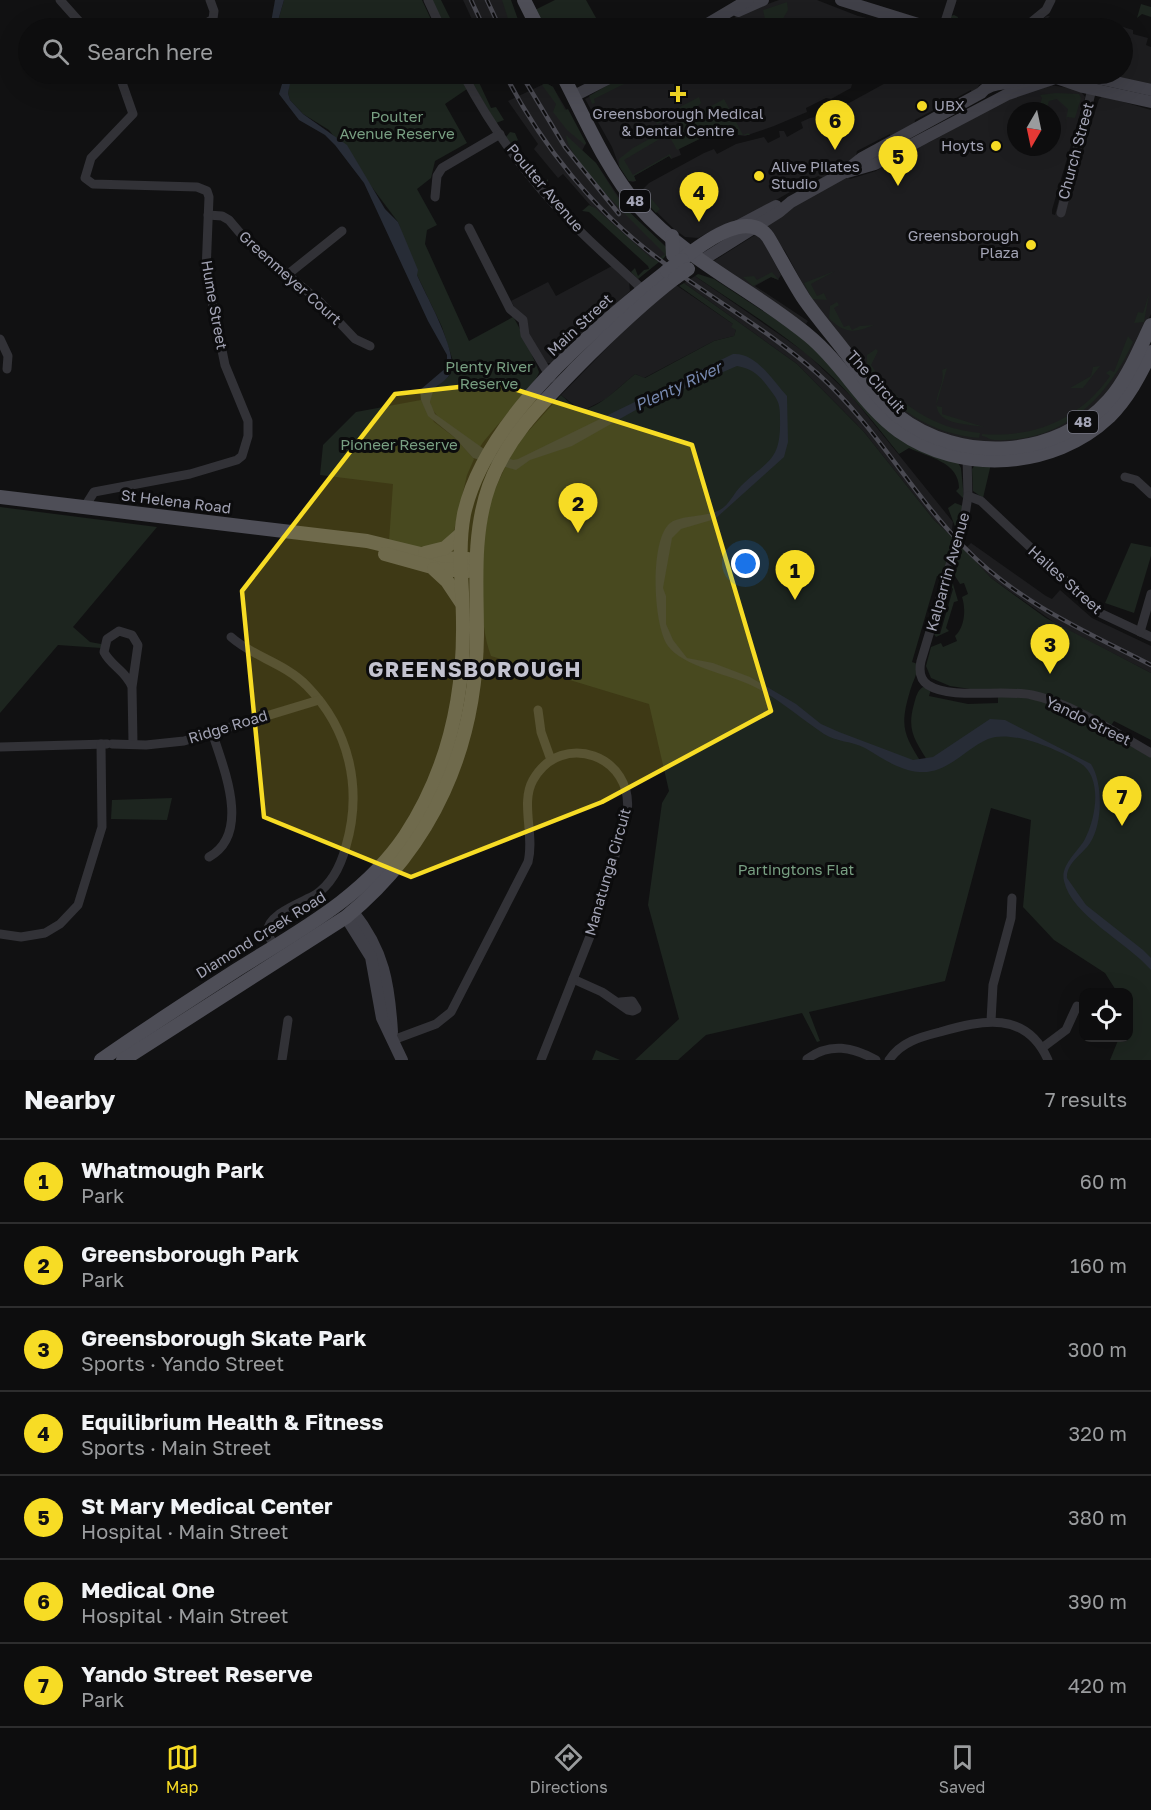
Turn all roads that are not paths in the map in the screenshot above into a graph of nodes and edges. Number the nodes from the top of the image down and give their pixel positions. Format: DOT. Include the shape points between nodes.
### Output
graph roads {
  1 [pos="60,0"];
  2 [pos="210,0"];
  3 [pos="428,0"];
  4 [pos="524,0"];
  5 [pos="748,0"];
  6 [pos="763,0"];
  7 [pos="841,0"];
  8 [pos="952,0"];
  9 [pos="1051,0"];
  10 [pos="731,12"];
  11 [pos="77,18"];
  12 [pos="213,18"];
  13 [pos="436,18"];
  14 [pos="533,18"];
  15 [pos="719,18"];
  16 [pos="899,18"];
  17 [pos="946,18"];
  18 [pos="1037,18"];
  19 [pos="122,84"];
  20 [pos="469,84"];
  21 [pos="567,84"];
  22 [pos="597,84"];
  23 [pos="999,84"];
  24 [pos="1032,84"];
  25 [pos="1094,84"];
  26 [pos="1097,84"];
  27 [pos="1102,84"];
  28 [pos="985,90"];
  29 [pos="1151,90"];
  30 [pos="574,96"];
  31 [pos="993,102"];
  32 [pos="1151,102"];
  33 [pos="967,114"];
  34 [pos="500,134"];
  35 [pos="847,170"];
  36 [pos="435,197"];
  37 [pos="791,202"];
  38 [pos="1061,213"];
  39 [pos="208,215"];
  40 [pos="757,226"];
  41 [pos="469,228"];
  42 [pos="734,229"];
  43 [pos="342,231"];
  44 [pos="687,259"];
  45 [pos="287,274"];
  46 [pos="671,275"];
  47 [pos="643,290"];
  48 [pos="1151,325"];
  49 [pos="0,339"];
  50 [pos="370,346"];
  51 [pos="1151,352"];
  52 [pos="840,356"];
  53 [pos="7,369"];
  54 [pos="554,382"];
  55 [pos="503,441"];
  56 [pos="967,452"];
  57 [pos="1125,477"];
  58 [pos="1151,494"];
  59 [pos="968,496"];
  60 [pos="0,497"];
  61 [pos="967,506"];
  62 [pos="84,508"];
  63 [pos="988,510"];
  64 [pos="461,534"];
  65 [pos="347,540"];
  66 [pos="419,554"];
  67 [pos="476,564"];
  68 [pos="460,565"];
  69 [pos="432,567"];
  70 [pos="1151,594"];
  71 [pos="463,604"];
  72 [pos="1140,632"];
  73 [pos="231,637"];
  74 [pos="1151,637"];
  75 [pos="924,678"];
  76 [pos="132,687"];
  77 [pos="317,697"];
  78 [pos="539,710"];
  79 [pos="212,732"];
  80 [pos="133,741"];
  81 [pos="106,744"];
  82 [pos="0,747"];
  83 [pos="1151,753"];
  84 [pos="551,760"];
  85 [pos="208,857"];
  86 [pos="1012,898"];
  87 [pos="341,904"];
  88 [pos="350,915"];
  89 [pos="0,934"];
  90 [pos="278,953"];
  91 [pos="573,979"];
  92 [pos="620,1002"];
  93 [pos="1077,1006"];
  94 [pos="288,1020"];
  95 [pos="991,1021"];
  96 [pos="393,1040"];
  97 [pos="1042,1048"];
  98 [pos="400,1059"];
  99 [pos="807,1059"];
  100 [pos="101,1060"];
  101 [pos="123,1060"];
  102 [pos="282,1060"];
  103 [pos="541,1060"];
  104 [pos="876,1060"];
  105 [pos="889,1060"];
  106 [pos="1048,1060"];
  1 -- 11 [label="street"];
  2 -- 12 [label="street"];
  3 -- 13 [label="street"];
  4 -- 14 [label="main road"];
  5 -- 10 [label="street"];
  6 -- 10 [label="street" via="745,10"];
  7 -- 16 [label="street"];
  8 -- 17 [label="street"];
  9 -- 18 [label="street"];
  10 -- 15 [label="street"];
  19 -- 39 [label="street, Hume Street" via="133,114 91,158 86,180 98,184 202,188 209,194"];
  20 -- 34 [label="street, Poulter Avenue"];
  21 -- 30 [label="main road, 48"];
  22 -- 30 [label="street"];
  23 -- 28 [label="street, Main Street"];
  24 -- 31 [label="street"];
  25 -- 38 [label="street, Church Street"];
  26 -- 32 [label="street"];
  27 -- 29 [label="street"];
  28 -- 31 [label="street" via="997,92"];
  28 -- 33 [label="street"];
  28 -- 35 [label="street, Main Street" via="864,156"];
  30 -- 44 [label="main road, 48" via="627,192 672,236"];
  31 -- 33 [label="street"];
  33 -- 35 [label="street" via="889,156"];
  34 -- 36 [label="street" via="442,168"];
  34 -- 47 [label="street, Poulter Avenue" via="554,204"];
  35 -- 37 [label="street, Main Street"];
  37 -- 40 [label="street, Main Street"];
  37 -- 42 [label="street, Main Street"];
  39 -- 45 [label="street, Greenmeyer Court" via="229,220 246,240"];
  39 -- 62 [label="street, Hume Street" via="206,272 225,365 249,425 243,452 237,460 202,471 94,492"];
  40 -- 42 [label="main road" via="749,224"];
  40 -- 44 [label="street, Main Street"];
  40 -- 52 [label="main road, 48" via="768,237"];
  41 -- 54 [label="street" via="510,309 523,320 525,335"];
  42 -- 44 [label="main road, Main Street"];
  43 -- 45 [label="street"];
  44 -- 46 [label="main road, Main Street, bridge"];
  44 -- 52 [label="main road, The Circuit / 48"];
  45 -- 50 [label="street, Greenmeyer Court" via="355,339"];
  46 -- 47 [label="main road, Main Street"];
  46 -- 54 [label="main road, Main Street"];
  47 -- 54 [label="main road, Main Street" via="595,331"];
  48 -- 56 [label="main road, The Circuit / 48" via="1118,389 1079,425 1032,445"];
  49 -- 53 [label="street" via="8,356"];
  51 -- 56 [label="main road, The Circuit / 48" via="1122,403 1100,425 1073,442 1025,458"];
  52 -- 56 [label="main road, The Circuit / 48" via="897,415"];
  54 -- 55 [label="main road, Main Street" via="524,422"];
  55 -- 64 [label="main road, Main Street" via="476,479"];
  55 -- 67 [label="main road, Main Street" via="481,516"];
  56 -- 59 [label="street"];
  57 -- 58 [label="street" via="1136,480"];
  59 -- 61 [label="street, Kalparrin Avenue"];
  59 -- 63 [label="street, Hailes Street" via="981,501"];
  60 -- 62 [label="main road, St Helena Road"];
  61 -- 63 [label="street"];
  61 -- 75 [label="street, Kalparrin Avenue" via="926,647"];
  62 -- 65 [label="main road, St Helena Road"];
  63 -- 72 [label="street, Hailes Street" via="1100,613"];
  64 -- 66 [label="main road" via="441,550"];
  64 -- 68 [label="main road, Main Street"];
  65 -- 66 [label="main road, St Helena Road"];
  65 -- 69 [label="main road, St Helena Road" via="365,549"];
  66 -- 68 [label="main road, St Helena Road"];
  67 -- 68 [label="main road, St Helena Road"];
  67 -- 88 [label="main road, Diamond Creek Road" via="474,689 470,718 452,777 408,855"];
  68 -- 69 [label="main road, St Helena Road"];
  68 -- 71 [label="main road, Diamond Creek Road"];
  69 -- 71 [label="main road" via="447,580"];
  70 -- 72 [label="street"];
  71 -- 87 [label="main road, Diamond Creek Road" via="463,665 441,768 400,843"];
  72 -- 74 [label="street, Hailes Street"];
  73 -- 77 [label="street" via="286,668"];
  75 -- 83 [label="street, Yando Street" via="952,691 1009,692 1043,698"];
  76 -- 76 [label="street" via="128,676 104,652 107,639 119,631 132,635 138,645"];
  76 -- 80 [label="street"];
  77 -- 79 [label="street, Ridge Road"];
  77 -- 90 [label="street" via="338,728 349,757 354,794 351,828 340,864 328,884 268,926 267,933"];
  78 -- 84 [label="street" via="541,732"];
  79 -- 80 [label="street, Ridge Road" via="184,741"];
  79 -- 85 [label="street" via="231,811 225,840"];
  80 -- 81 [label="street, Ridge Road"];
  81 -- 82 [label="street, Ridge Road"];
  81 -- 89 [label="street" via="102,827 82,899 68,917 45,933 21,937"];
  84 -- 91 [label="street, Manatunga Circuit" via="574,753 603,759 621,776 628,801 600,910"];
  84 -- 96 [label="street" via="538,773 529,791 531,847 525,870 454,1006 436,1024"];
  86 -- 95 [label="street" via="1011,918 993,985"];
  87 -- 88 [label="main road"];
  87 -- 90 [label="main road, Diamond Creek Road"];
  88 -- 90 [label="main road, Diamond Creek Road"];
  88 -- 96 [label="street" via="363,934 374,964 382,1018"];
  90 -- 100 [label="main road, Diamond Creek Road" via="172,1011"];
  90 -- 101 [label="main road, Diamond Creek Road"];
  91 -- 92 [label="street"];
  91 -- 103 [label="street, Manatunga Circuit"];
  93 -- 97 [label="street" via="1066,1030"];
  94 -- 102 [label="street"];
  95 -- 97 [label="street" via="1020,1029"];
  95 -- 105 [label="street" via="920,1037"];
  96 -- 98 [label="street"];
  97 -- 106 [label="street"];
  99 -- 104 [label="street" via="841,1047"];
}
